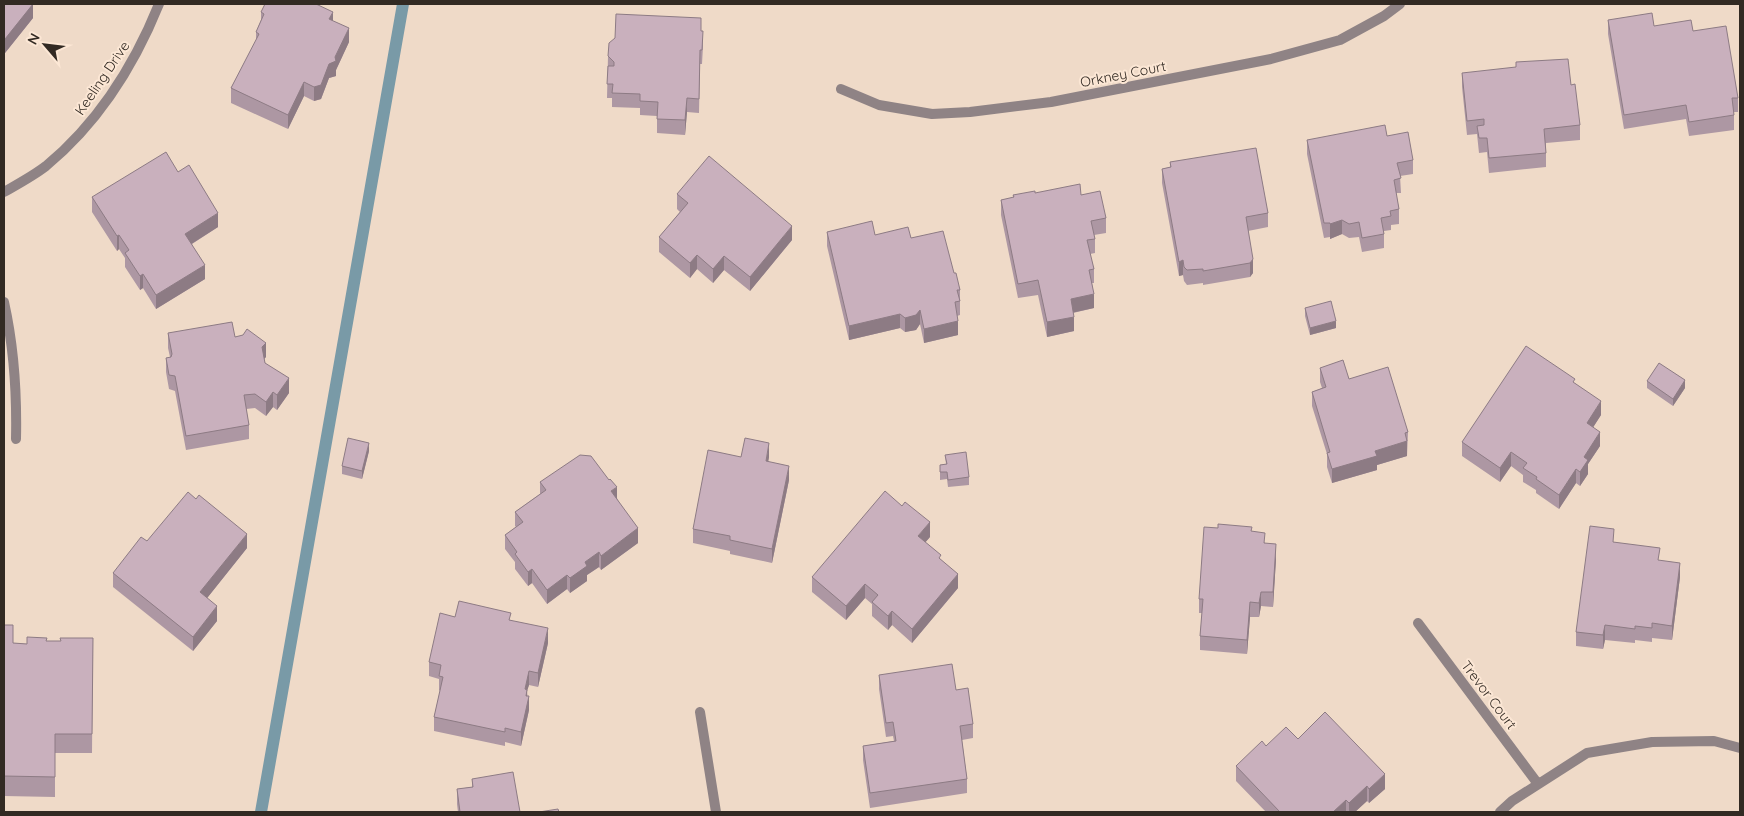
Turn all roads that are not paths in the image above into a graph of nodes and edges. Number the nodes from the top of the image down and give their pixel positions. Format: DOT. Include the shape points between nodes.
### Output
graph roads {
  1 [pos="159,4"];
  2 [pos="1400,4"];
  3 [pos="841,89"];
  4 [pos="4,192"];
  5 [pos="4,302"];
  6 [pos="16,439"];
  7 [pos="1418,623"];
  8 [pos="700,712"];
  9 [pos="1740,748"];
  10 [pos="1538,784"];
  11 [pos="716,812"];
  12 [pos="1500,812"];
  1 -- 4 [label="street, Keeling Drive" via="143,42 116,88 82,132 45,166"];
  2 -- 3 [label="street, Orkney Court" via="1340,40 1271,59 1051,102 932,114 879,105"];
  5 -- 6 [label="street" via="11,333 17,398"];
  7 -- 10 [label="street, Trevor Court"];
  8 -- 11 [label="street"];
  9 -- 10 [label="street" via="1714,741 1652,742 1586,753"];
  10 -- 12 [label="street"];
}
